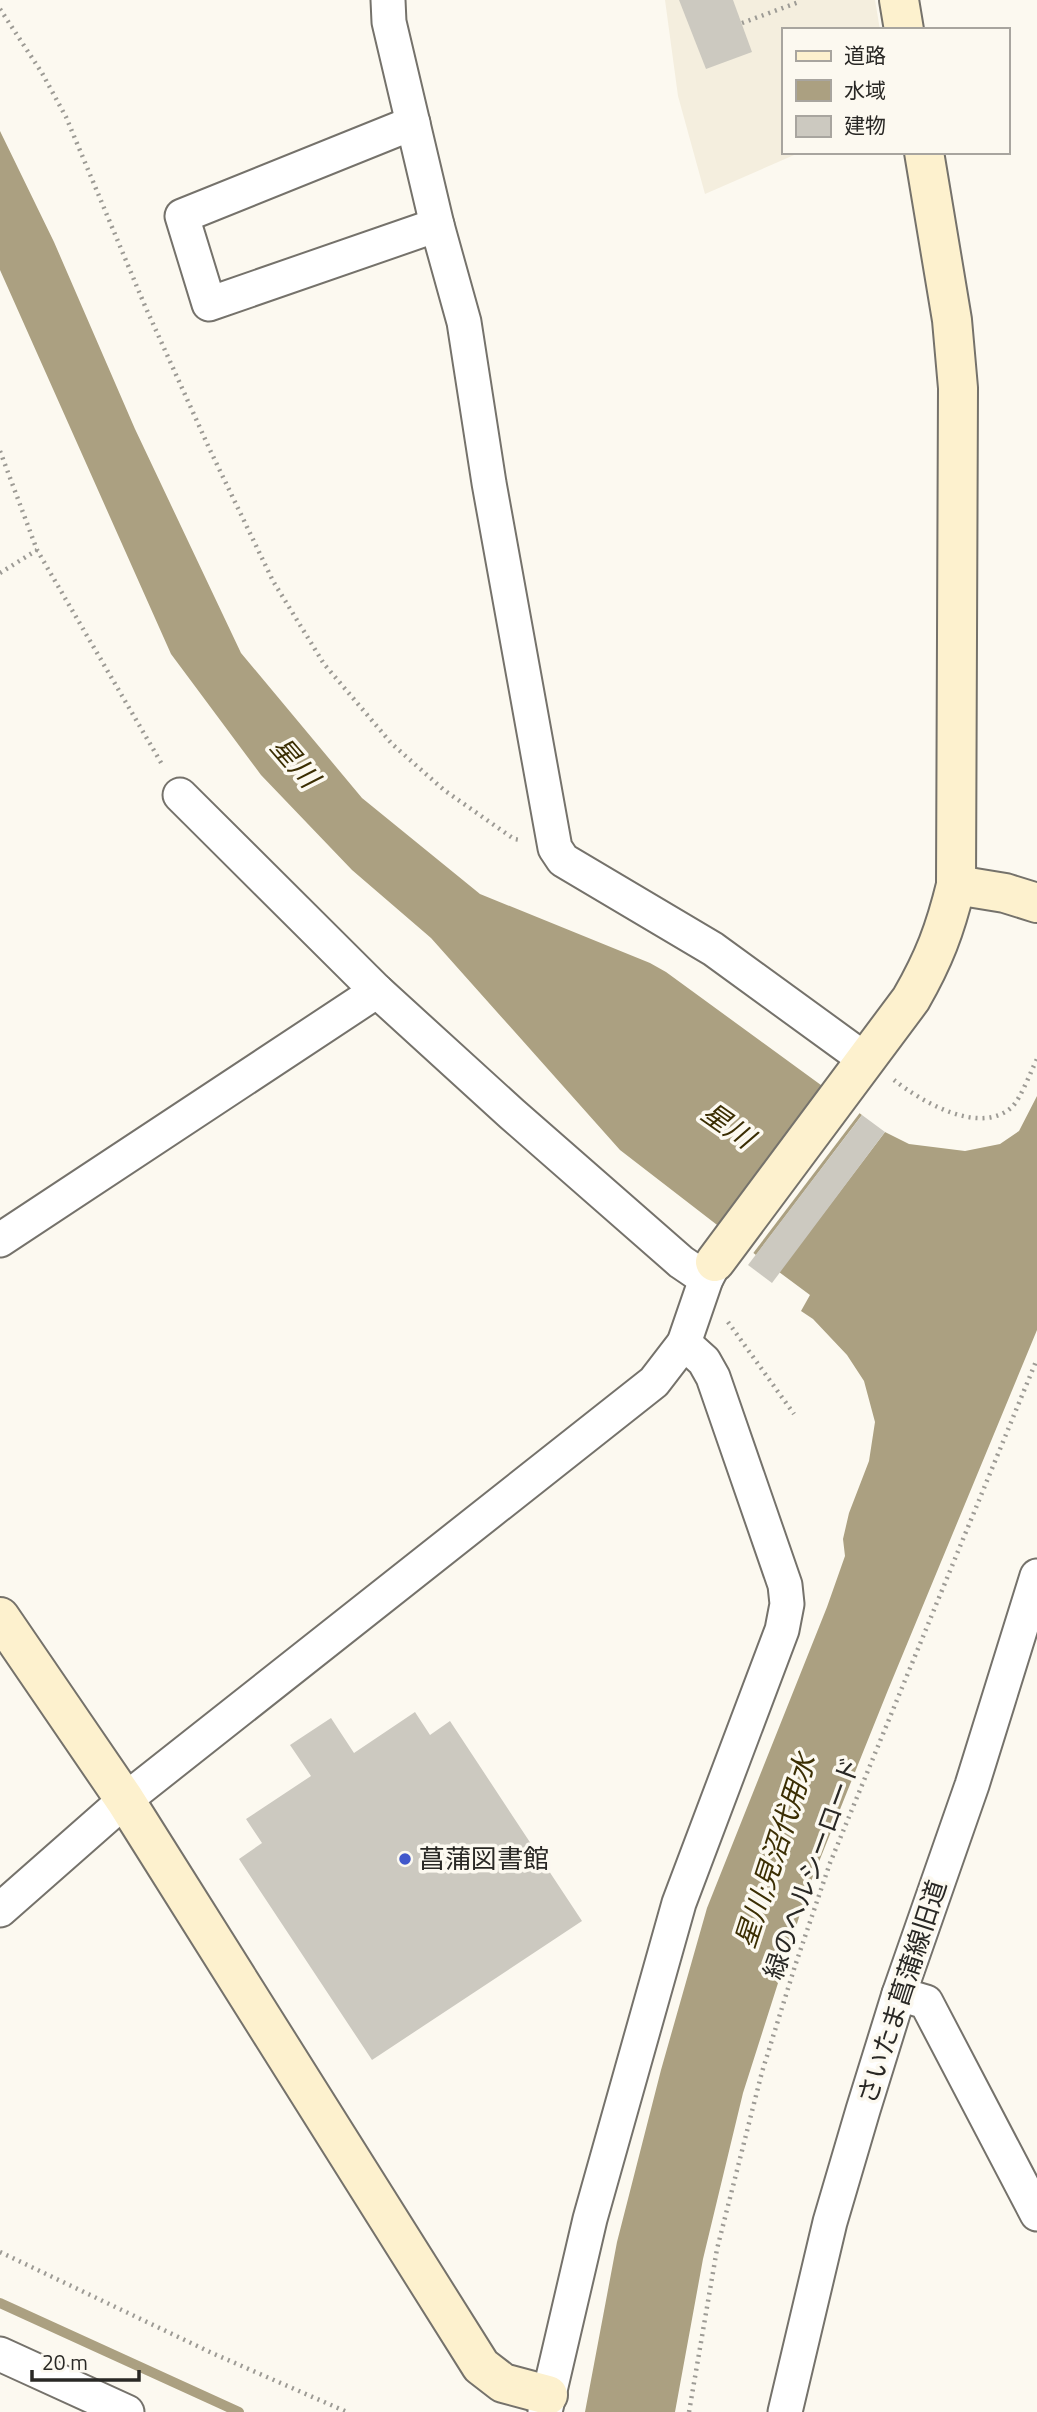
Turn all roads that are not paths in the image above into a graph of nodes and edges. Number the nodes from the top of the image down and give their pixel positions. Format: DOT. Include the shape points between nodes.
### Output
graph roads {
  1 [pos="388,0"];
  2 [pos="899,0"];
  3 [pos="904,28"];
  4 [pos="413,123"];
  5 [pos="924,154"];
  6 [pos="437,225"];
  7 [pos="180,795"];
  8 [pos="956,885"];
  9 [pos="1037,903"];
  10 [pos="377,991"];
  11 [pos="878,1069"];
  12 [pos="0,1240"];
  13 [pos="710,1270"];
  14 [pos="684,1343"];
  15 [pos="1037,1576"];
  16 [pos="0,1617"];
  17 [pos="125,1800"];
  18 [pos="0,1910"];
  19 [pos="899,1994"];
  20 [pos="1037,2213"];
  21 [pos="0,2354"];
  22 [pos="546,2403"];
  23 [pos="127,2412"];
  24 [pos="785,2412"];
  1 -- 4 [label="street"];
  2 -- 3 [label="street"];
  4 -- 6 [label="street"];
  4 -- 6 [label="street" via="182,216 209,304"];
  5 -- 8 [label="street" via="952,320 958,388"];
  6 -- 11 [label="street" via="464,322 555,848 563,860 713,948"];
  7 -- 10 [label="street"];
  8 -- 9 [label="street"];
  8 -- 11 [label="street" via="930,966"];
  10 -- 12 [label="street"];
  10 -- 13 [label="street" via="681,1262"];
  11 -- 13 [label="street" via="842,1092"];
  13 -- 14 [label="street"];
  14 -- 17 [label="street" via="654,1382"];
  14 -- 22 [label="street" via="704,1361 713,1377 785,1586 786,1604 782,1630 679,1903 590,2220"];
  15 -- 19 [label="street, さいたま菖蒲線旧道" via="972,1785"];
  16 -- 17 [label="street"];
  17 -- 18 [label="street"];
  17 -- 22 [label="street" via="481,2365 503,2382"];
  19 -- 20 [label="street" via="926,2002"];
  19 -- 24 [label="street, さいたま菖蒲線旧道" via="830,2222"];
  21 -- 23 [label="street"];
}
